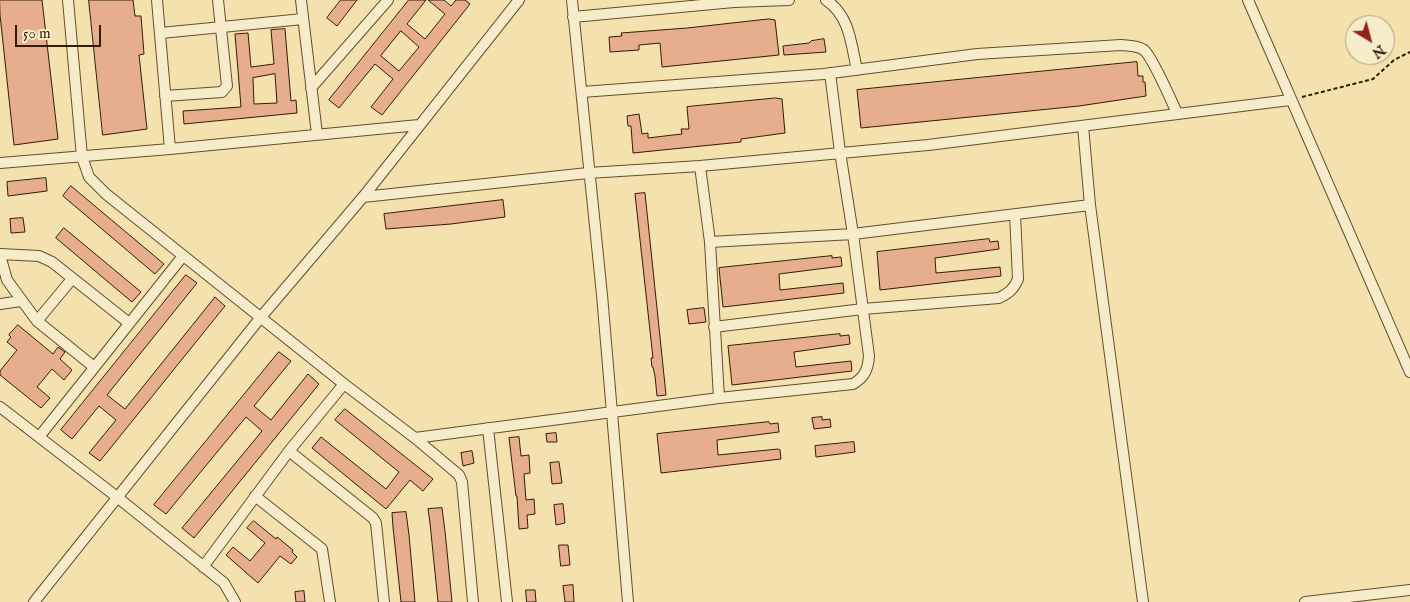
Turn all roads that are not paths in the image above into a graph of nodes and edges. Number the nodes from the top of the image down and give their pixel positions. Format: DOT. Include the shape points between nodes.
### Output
graph roads {
  1 [pos="68,0"];
  2 [pos="157,0"];
  3 [pos="218,0"];
  4 [pos="301,0"];
  5 [pos="388,0"];
  6 [pos="519,0"];
  7 [pos="572,0"];
  8 [pos="789,0"];
  9 [pos="826,0"];
  10 [pos="1248,0"];
  11 [pos="573,17"];
  12 [pos="303,19"];
  13 [pos="221,27"];
  14 [pos="161,33"];
  15 [pos="857,70"];
  16 [pos="830,73"];
  17 [pos="311,88"];
  18 [pos="582,92"];
  19 [pos="166,96"];
  20 [pos="1290,100"];
  21 [pos="1177,113"];
  22 [pos="419,125"];
  23 [pos="1083,126"];
  24 [pos="317,134"];
  25 [pos="170,149"];
  26 [pos="840,152"];
  27 [pos="82,157"];
  28 [pos="0,163"];
  29 [pos="700,166"];
  30 [pos="588,173"];
  31 [pos="363,197"];
  32 [pos="1090,205"];
  33 [pos="1015,214"];
  34 [pos="854,234"];
  35 [pos="710,242"];
  36 [pos="0,254"];
  37 [pos="184,256"];
  38 [pos="72,279"];
  39 [pos="21,300"];
  40 [pos="0,304"];
  41 [pos="863,309"];
  42 [pos="262,317"];
  43 [pos="37,320"];
  44 [pos="129,323"];
  45 [pos="714,327"];
  46 [pos="94,367"];
  47 [pos="1410,372"];
  48 [pos="344,384"];
  49 [pos="719,398"];
  50 [pos="0,407"];
  51 [pos="612,412"];
  52 [pos="488,428"];
  53 [pos="39,436"];
  54 [pos="415,438"];
  55 [pos="289,451"];
  56 [pos="255,496"];
  57 [pos="117,497"];
  58 [pos="203,567"];
  59 [pos="1410,590"];
  60 [pos="34,602"];
  61 [pos="235,602"];
  62 [pos="330,602"];
  63 [pos="384,602"];
  64 [pos="472,602"];
  65 [pos="507,602"];
  66 [pos="628,602"];
  67 [pos="1143,602"];
  68 [pos="1305,602"];
  1 -- 27 [label="street"];
  2 -- 14 [label="street"];
  3 -- 13 [label="street"];
  4 -- 12 [label="street"];
  5 -- 17 [label="street"];
  6 -- 22 [label="street"];
  7 -- 11 [label="street"];
  8 -- 11 [label="street"];
  9 -- 15 [label="street" via="844,18"];
  10 -- 20 [label="street"];
  11 -- 18 [label="street"];
  12 -- 13 [label="street"];
  12 -- 17 [label="street"];
  13 -- 14 [label="street"];
  13 -- 19 [label="street" via="225,90"];
  14 -- 19 [label="street"];
  15 -- 16 [label="street"];
  15 -- 21 [label="street" via="977,54 1135,46 1150,58"];
  16 -- 18 [label="street"];
  16 -- 26 [label="street"];
  17 -- 24 [label="street"];
  18 -- 30 [label="street"];
  19 -- 25 [label="street"];
  20 -- 21 [label="street"];
  20 -- 47 [label="street"];
  21 -- 23 [label="street"];
  22 -- 24 [label="street"];
  22 -- 31 [label="street"];
  23 -- 26 [label="street"];
  23 -- 32 [label="street"];
  24 -- 25 [label="street"];
  25 -- 27 [label="street"];
  26 -- 29 [label="street"];
  26 -- 34 [label="street"];
  27 -- 28 [label="street"];
  27 -- 37 [label="street" via="89,177 97,186"];
  29 -- 30 [label="street"];
  29 -- 35 [label="street"];
  30 -- 31 [label="street"];
  30 -- 51 [label="street"];
  31 -- 42 [label="street"];
  32 -- 33 [label="street"];
  32 -- 67 [label="street"];
  33 -- 34 [label="street"];
  33 -- 41 [label="street" via="1018,279 1007,294 999,298"];
  34 -- 35 [label="street"];
  34 -- 41 [label="street"];
  35 -- 45 [label="street"];
  36 -- 38 [label="street" via="40,256"];
  36 -- 39 [label="street" via="6,280"];
  37 -- 42 [label="street"];
  37 -- 44 [label="street"];
  38 -- 43 [label="street"];
  38 -- 44 [label="street"];
  39 -- 40 [label="street"];
  39 -- 43 [label="street"];
  41 -- 45 [label="street"];
  41 -- 49 [label="street" via="869,356 866,373 860,380 852,384"];
  42 -- 48 [label="street"];
  42 -- 57 [label="street"];
  43 -- 46 [label="street"];
  44 -- 46 [label="street"];
  45 -- 49 [label="street"];
  46 -- 53 [label="street"];
  48 -- 54 [label="street"];
  48 -- 55 [label="street"];
  49 -- 51 [label="street"];
  50 -- 53 [label="street"];
  51 -- 52 [label="street"];
  51 -- 66 [label="street"];
  52 -- 54 [label="street"];
  52 -- 65 [label="street"];
  53 -- 57 [label="street"];
  54 -- 64 [label="street" via="461,478"];
  55 -- 56 [label="street"];
  55 -- 63 [label="street" via="373,518"];
  56 -- 58 [label="street"];
  56 -- 62 [label="street" via="322,549"];
  57 -- 58 [label="street"];
  57 -- 60 [label="street"];
  58 -- 61 [label="street" via="224,583"];
  59 -- 68 [label="street"];
}
